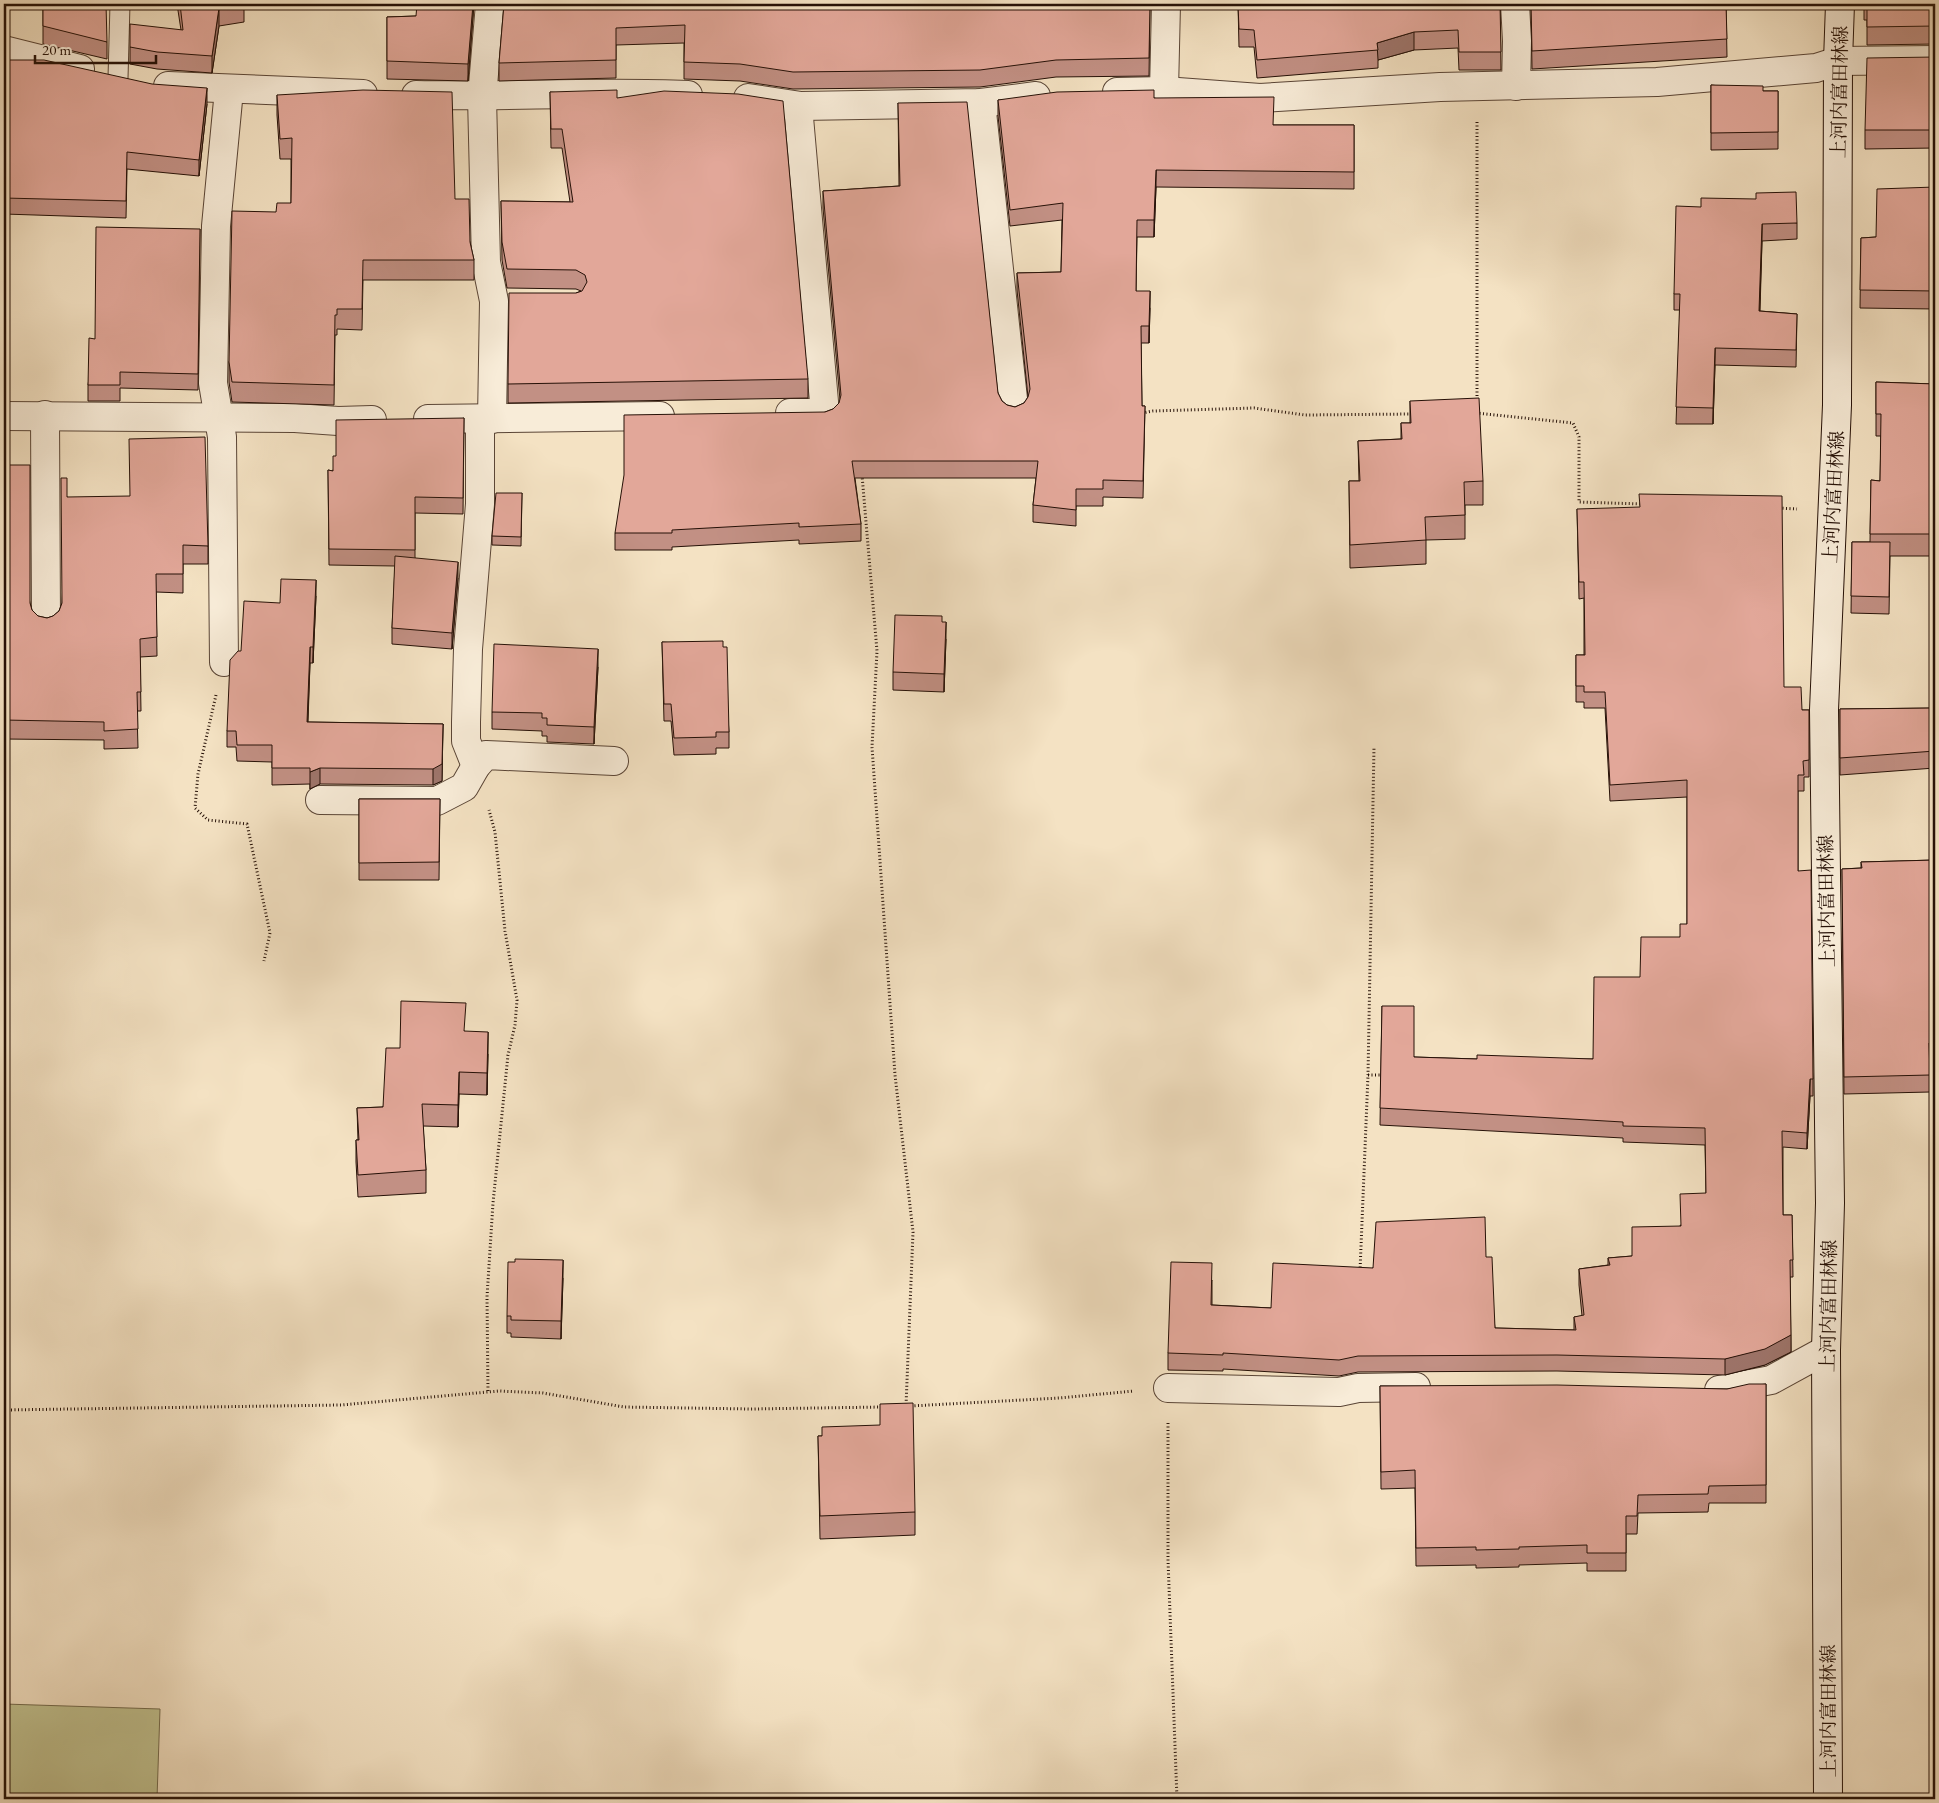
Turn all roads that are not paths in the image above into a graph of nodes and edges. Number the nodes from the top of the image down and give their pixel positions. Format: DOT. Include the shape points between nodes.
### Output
graph roads {
  1 [pos="120,4"];
  2 [pos="490,4"];
  3 [pos="1166,4"];
  4 [pos="1515,4"];
  5 [pos="1840,4"];
  6 [pos="4,50"];
  7 [pos="1935,60"];
  8 [pos="1838,62"];
  9 [pos="118,78"];
  10 [pos="1516,86"];
  11 [pos="229,90"];
  12 [pos="1164,91"];
  13 [pos="1095,92"];
  14 [pos="1056,94"];
  15 [pos="482,97"];
  16 [pos="981,103"];
  17 [pos="798,106"];
  18 [pos="1014,408"];
  19 [pos="766,414"];
  20 [pos="45,415"];
  21 [pos="688,415"];
  22 [pos="4,416"];
  23 [pos="217,417"];
  24 [pos="486,419"];
  25 [pos="46,621"];
  26 [pos="224,662"];
  27 [pos="1852,709"];
  28 [pos="1824,710"];
  29 [pos="614,761"];
  30 [pos="476,766"];
  31 [pos="320,800"];
  32 [pos="1826,1350"];
  33 [pos="1438,1387"];
  34 [pos="1168,1388"];
  35 [pos="1698,1390"];
  36 [pos="1828,1799"];
  1 -- 9 [label="lane"];
  2 -- 15 [label="street"];
  3 -- 12 [label="street"];
  4 -- 10 [label="street"];
  5 -- 8 [label="street, 上河内富田林線"];
  6 -- 9 [label="street"];
  7 -- 8 [label="street"];
  8 -- 10 [label="street" via="1816,68 1657,82"];
  8 -- 28 [label="street, 上河内富田林線" via="1837,406"];
  9 -- 11 [label="street" via="155,85"];
  10 -- 12 [label="street" via="1260,98"];
  11 -- 15 [label="street"];
  11 -- 23 [label="street" via="216,226 213,383"];
  12 -- 13 [label="street"];
  14 -- 16 [label="street"];
  15 -- 17 [label="street" via="633,93 715,96"];
  15 -- 24 [label="street" via="486,262 503,301"];
  16 -- 17 [label="street"];
  16 -- 18 [label="street"];
  17 -- 19 [label="street" via="825,413"];
  20 -- 22 [label="street"];
  20 -- 23 [label="street"];
  20 -- 25 [label="street"];
  21 -- 24 [label="street"];
  23 -- 24 [label="street" via="338,421"];
  23 -- 26 [label="street" via="222,437"];
  24 -- 30 [label="street" via="468,649 466,741"];
  27 -- 28 [label="street"];
  28 -- 32 [label="street, 上河内富田林線" via="1830,1203"];
  29 -- 30 [label="street" via="486,756"];
  30 -- 31 [label="street" via="464,787 437,801"];
  32 -- 35 [label="street" via="1771,1380 1727,1391"];
  32 -- 36 [label="street, 上河内富田林線"];
  33 -- 34 [label="street" via="1358,1388 1339,1392"];
}
